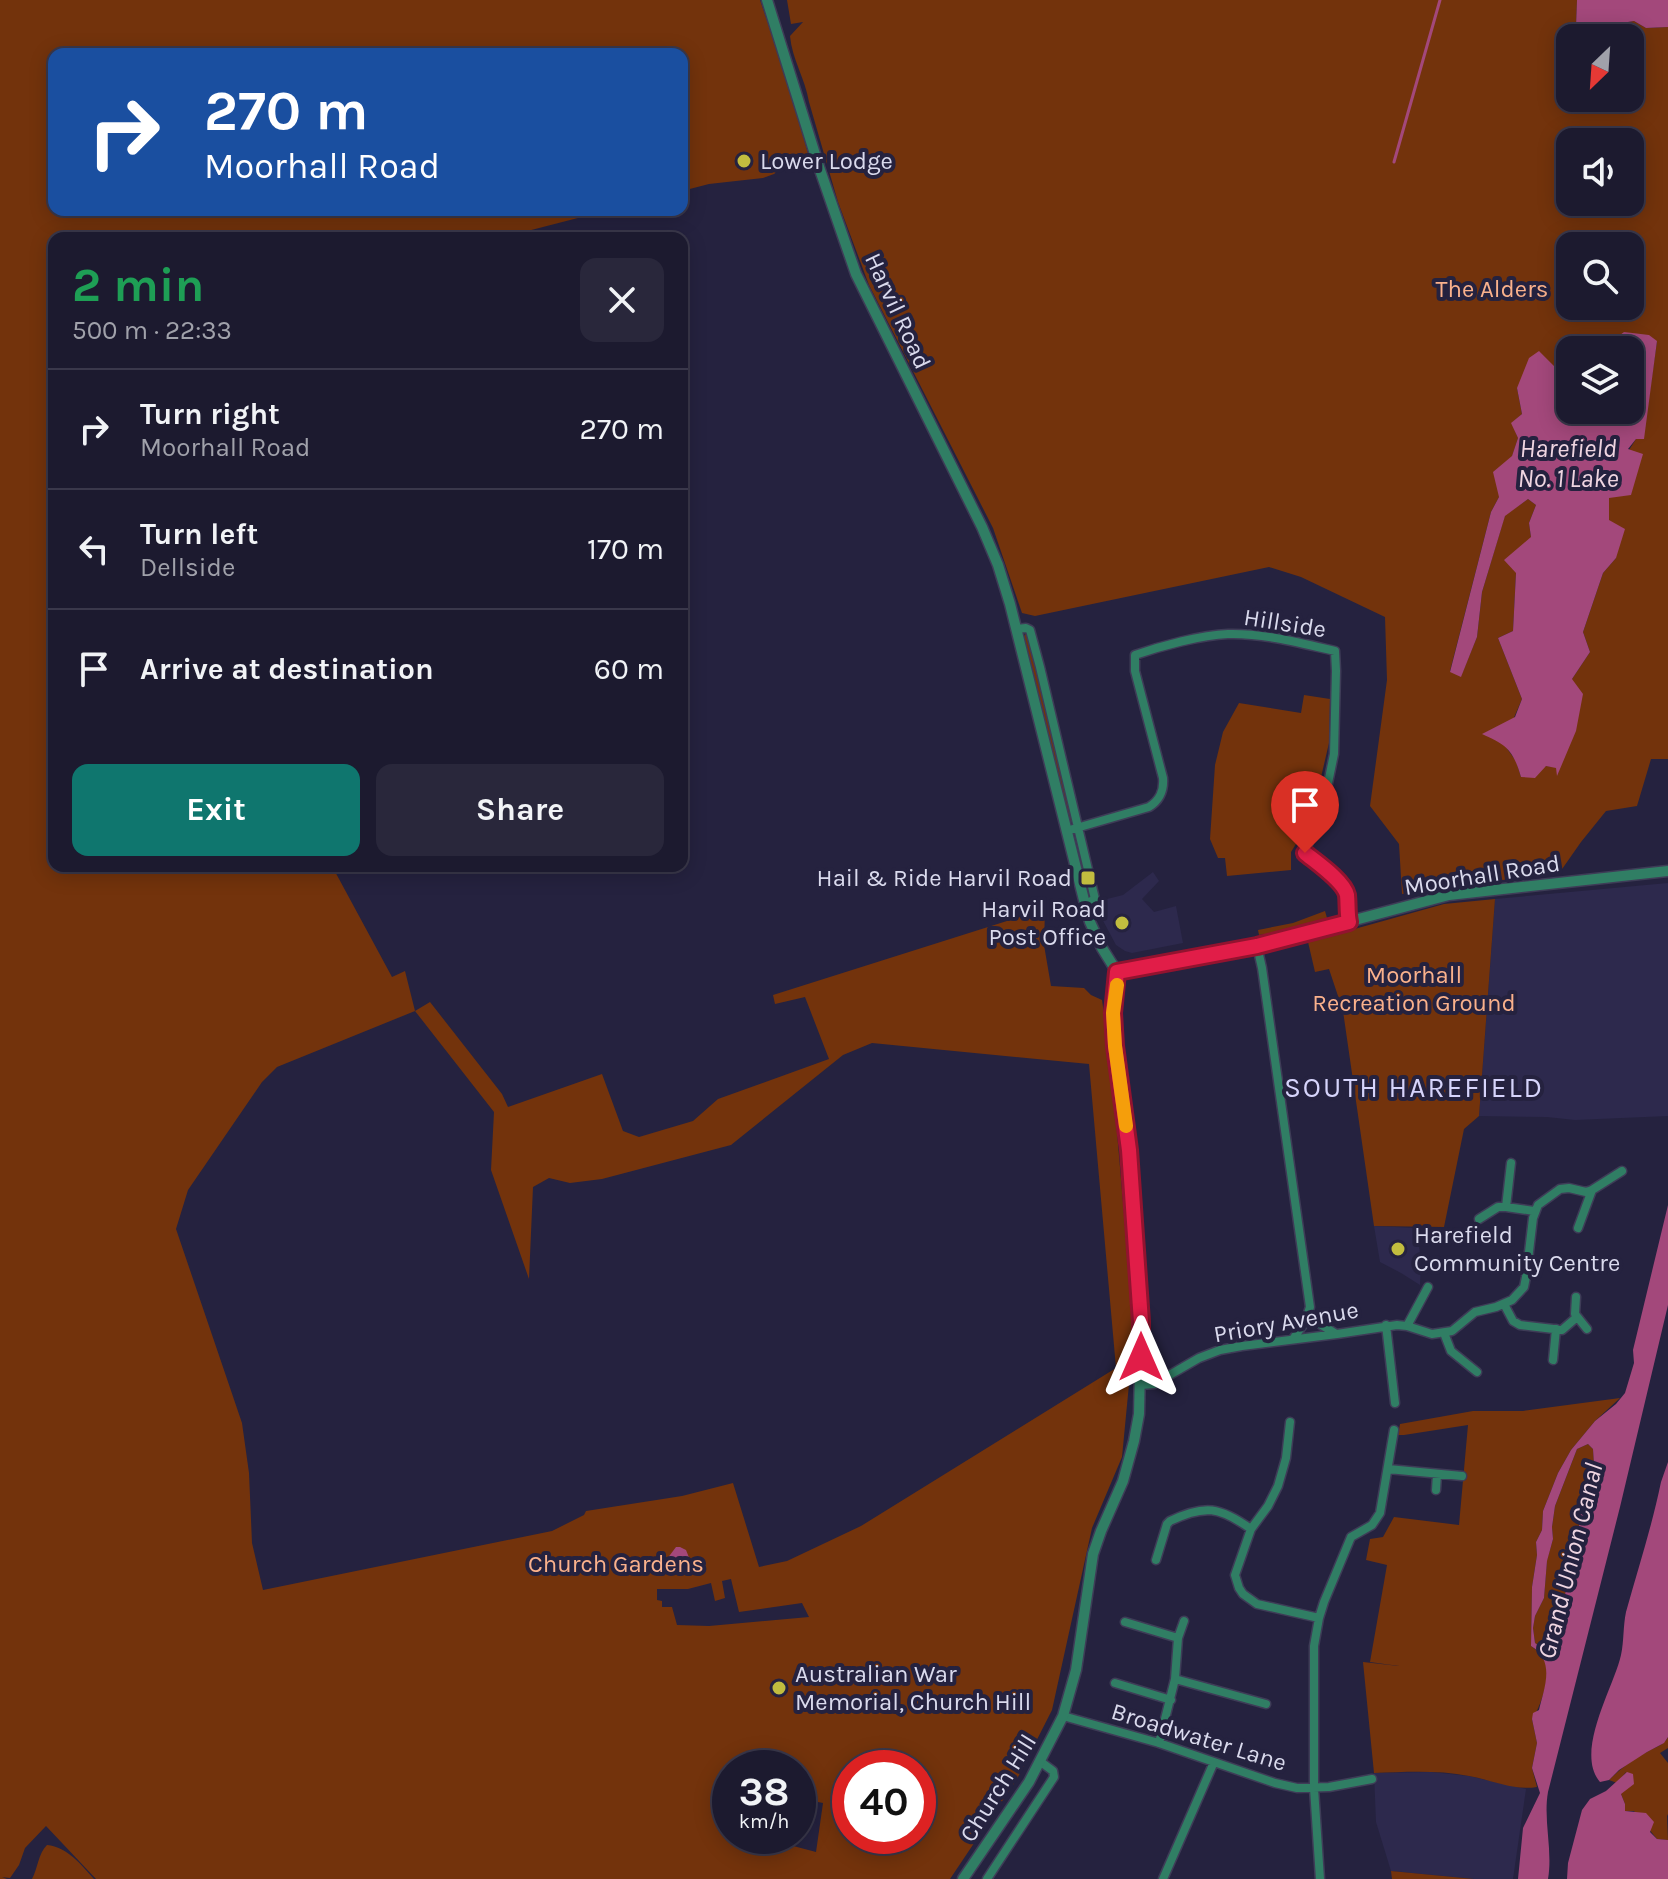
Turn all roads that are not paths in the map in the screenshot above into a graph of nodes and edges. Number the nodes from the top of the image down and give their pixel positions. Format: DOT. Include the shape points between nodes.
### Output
graph roads {
  1 [pos="767,0"];
  2 [pos="1016,629"];
  3 [pos="1078,827"];
  4 [pos="1066,831"];
  5 [pos="1668,871"];
  6 [pos="1085,904"];
  7 [pos="1349,922"];
  8 [pos="1257,946"];
  9 [pos="1117,972"];
  10 [pos="1511,1163"];
  11 [pos="1622,1171"];
  12 [pos="1592,1190"];
  13 [pos="1506,1207"];
  14 [pos="1534,1211"];
  15 [pos="1479,1219"];
  16 [pos="1578,1228"];
  17 [pos="1428,1287"];
  18 [pos="1576,1297"];
  19 [pos="1504,1304"];
  20 [pos="1309,1312"];
  21 [pos="1577,1317"];
  22 [pos="1386,1325"];
  23 [pos="1407,1326"];
  24 [pos="1556,1329"];
  25 [pos="1587,1329"];
  26 [pos="1444,1333"];
  27 [pos="1337,1334"];
  28 [pos="1293,1339"];
  29 [pos="1553,1360"];
  30 [pos="1477,1372"];
  31 [pos="1140,1385"];
  32 [pos="1395,1403"];
  33 [pos="1290,1422"];
  34 [pos="1394,1430"];
  35 [pos="1388,1469"];
  36 [pos="1437,1474"];
  37 [pos="1462,1476"];
  38 [pos="1436,1490"];
  39 [pos="1251,1529"];
  40 [pos="1156,1560"];
  41 [pos="1319,1618"];
  42 [pos="1184,1621"];
  43 [pos="1125,1622"];
  44 [pos="1178,1638"];
  45 [pos="1175,1679"];
  46 [pos="1115,1683"];
  47 [pos="1171,1700"];
  48 [pos="1266,1704"];
  49 [pos="1063,1716"];
  50 [pos="1159,1743"];
  51 [pos="1041,1762"];
  52 [pos="1214,1762"];
  53 [pos="1372,1779"];
  54 [pos="1314,1788"];
  55 [pos="963,1879"];
  56 [pos="987,1879"];
  57 [pos="1163,1879"];
  58 [pos="1320,1879"];
  1 -- 2 [label="street, Harvil Road" via="856,274 982,527"];
  2 -- 3 [label="street, Harvil Road" via="1032,633"];
  2 -- 4 [label="street, Harvil Road"];
  3 -- 4 [label="street"];
  3 -- 6 [label="street, Harvil Road" via="1095,899"];
  3 -- 7 [label="street, Hillside" via="1149,807 1162,791 1135,655 1228,634 1335,651 1334,754 1305,853 1346,891"];
  4 -- 6 [label="street, Harvil Road"];
  5 -- 7 [label="street, Moorhall Road" via="1474,891"];
  6 -- 9 [label="street, Harvil Road"];
  7 -- 8 [label="street, Moorhall Road"];
  8 -- 9 [label="street, Moorhall Road"];
  8 -- 20 [label="street"];
  9 -- 31 [label="street" via="1113,1013 1130,1152"];
  10 -- 13 [label="street"];
  11 -- 12 [label="street"];
  12 -- 14 [label="street" via="1560,1189"];
  12 -- 16 [label="street"];
  13 -- 14 [label="street"];
  13 -- 15 [label="street"];
  14 -- 19 [label="street" via="1524,1287"];
  17 -- 23 [label="street"];
  18 -- 21 [label="street"];
  19 -- 24 [label="street" via="1520,1325"];
  19 -- 26 [label="street" via="1475,1312"];
  20 -- 27 [label="street"];
  20 -- 28 [label="street"];
  21 -- 24 [label="street"];
  21 -- 25 [label="street"];
  22 -- 23 [label="street, Priory Avenue"];
  22 -- 27 [label="street, Priory Avenue"];
  22 -- 32 [label="street"];
  23 -- 26 [label="street, Priory Avenue"];
  24 -- 29 [label="street"];
  26 -- 30 [label="street" via="1451,1351"];
  27 -- 28 [label="street, Priory Avenue"];
  28 -- 31 [label="street, Priory Avenue" via="1220,1350 1154,1384"];
  31 -- 49 [label="street, Church Hill" via="1129,1461 1093,1554 1076,1670"];
  33 -- 39 [label="street" via="1278,1486"];
  34 -- 35 [label="street"];
  35 -- 36 [label="street"];
  35 -- 41 [label="street" via="1377,1520 1351,1537"];
  36 -- 37 [label="street"];
  36 -- 38 [label="street"];
  39 -- 40 [label="street" via="1215,1509 1175,1518 1167,1524"];
  39 -- 41 [label="street" via="1235,1575 1243,1594 1257,1604"];
  41 -- 54 [label="street" via="1314,1646"];
  42 -- 44 [label="street"];
  43 -- 44 [label="street"];
  44 -- 45 [label="street"];
  45 -- 47 [label="street"];
  45 -- 48 [label="street"];
  46 -- 47 [label="street"];
  47 -- 50 [label="street"];
  49 -- 50 [label="street, Broadwater Lane"];
  49 -- 51 [label="street, Church Hill"];
  50 -- 52 [label="street, Broadwater Lane"];
  51 -- 55 [label="street, Church Hill"];
  51 -- 56 [label="street" via="1054,1777"];
  52 -- 54 [label="street, Broadwater Lane" via="1275,1783"];
  52 -- 57 [label="street"];
  53 -- 54 [label="street, Broadwater Lane"];
  54 -- 58 [label="street"];
}
